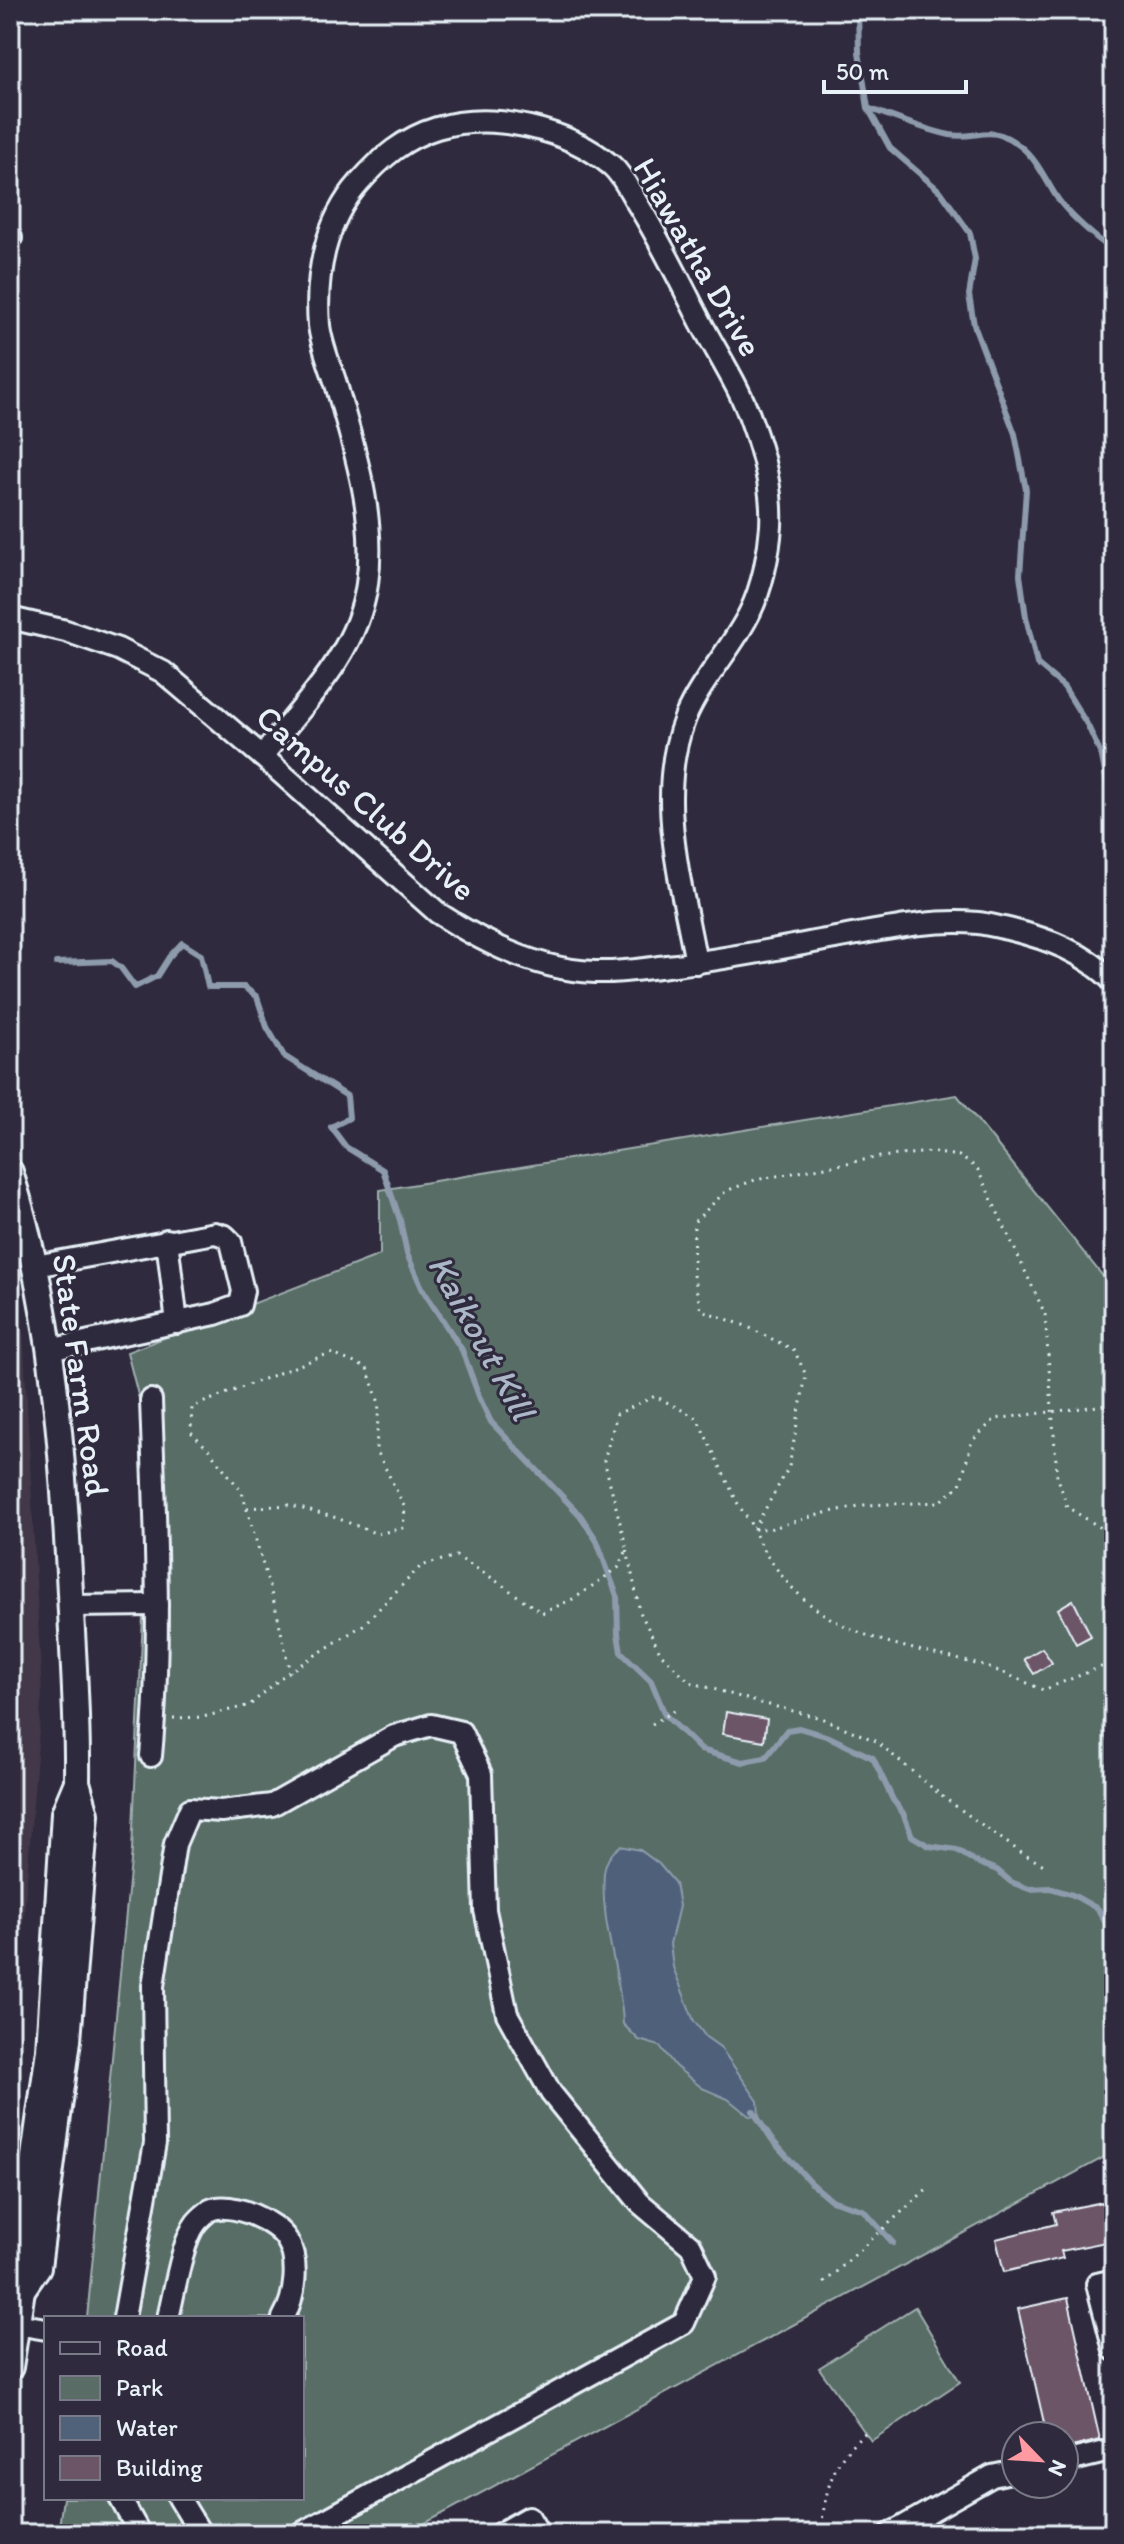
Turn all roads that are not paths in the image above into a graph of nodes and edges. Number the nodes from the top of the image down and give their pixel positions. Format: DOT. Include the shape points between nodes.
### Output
graph roads {
  1 [pos="10,618"];
  2 [pos="262,756"];
  3 [pos="696,963"];
  4 [pos="1114,982"];
  5 [pos="10,1172"];
  6 [pos="167,1240"];
  7 [pos="35,1266"];
  8 [pos="177,1323"];
  9 [pos="49,1350"];
  10 [pos="151,1400"];
  11 [pos="157,1605"];
  12 [pos="71,1606"];
  13 [pos="151,1756"];
  14 [pos="1114,2280"];
  15 [pos="124,2316"];
  16 [pos="168,2316"];
  17 [pos="284,2316"];
  18 [pos="15,2319"];
  19 [pos="44,2328"];
  20 [pos="1114,2350"];
  21 [pos="10,2367"];
  22 [pos="1114,2450"];
  23 [pos="1080,2458"];
  24 [pos="1000,2474"];
  25 [pos="121,2500"];
  26 [pos="180,2500"];
  27 [pos="140,2534"];
  28 [pos="201,2534"];
  29 [pos="300,2534"];
  30 [pos="499,2534"];
  31 [pos="539,2534"];
  32 [pos="890,2534"];
  1 -- 2 [label="street, Campus Club Drive" via="118,649 163,672"];
  2 -- 3 [label="street, Campus Club Drive" via="438,913 506,951 592,972"];
  2 -- 3 [label="street, Hiawatha Drive" via="350,640 367,590 368,516 319,327 323,256 337,215 382,157 419,133 457,122 497,121 555,134 593,152 617,170 650,223 750,417 769,483 771,528 760,588 746,620 694,700 678,740 671,810"];
  3 -- 4 [label="street, Campus Club Drive" via="876,931 981,923 1063,945"];
  5 -- 7 [label="main road, State Farm Road"];
  6 -- 7 [label="street"];
  6 -- 8 [label="street"];
  6 -- 8 [label="street" via="225,1236 243,1291 240,1305"];
  7 -- 9 [label="main road, State Farm Road"];
  8 -- 9 [label="street"];
  9 -- 12 [label="main road, State Farm Road" via="65,1484"];
  10 -- 11 [label="street"];
  11 -- 12 [label="street"];
  11 -- 13 [label="street"];
  12 -- 18 [label="main road, State Farm Road" via="77,1782 86,1814 68,2040 38,2267"];
  14 -- 20 [label="street" via="1097,2284"];
  15 -- 29 [label="street" via="155,2143 153,1986 175,1844 190,1809 272,1805 394,1736 431,1725 461,1732 481,1774 485,1910 507,2014 551,2093 640,2203 691,2246 705,2276 684,2323"];
  16 -- 17 [label="street" via="195,2223 210,2210 237,2208 275,2226 289,2241 292,2303"];
  18 -- 19 [label="street"];
  18 -- 21 [label="main road, State Farm Road"];
  22 -- 23 [label="street"];
  24 -- 32 [label="street"];
  25 -- 27 [label="street"];
  26 -- 28 [label="street"];
  30 -- 31 [label="street" via="529,2517"];
}
